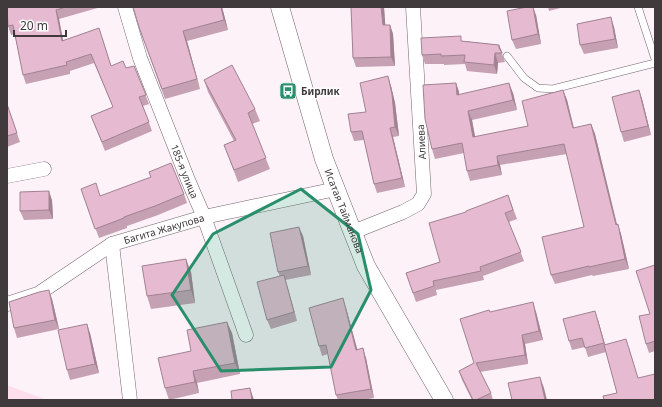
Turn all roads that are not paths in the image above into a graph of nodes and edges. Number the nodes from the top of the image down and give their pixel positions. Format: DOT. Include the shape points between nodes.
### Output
graph roads {
  1 [pos="124,7"];
  2 [pos="280,7"];
  3 [pos="413,7"];
  4 [pos="638,7"];
  5 [pos="507,56"];
  6 [pos="655,59"];
  7 [pos="655,63"];
  8 [pos="44,169"];
  9 [pos="7,176"];
  10 [pos="336,189"];
  11 [pos="204,218"];
  12 [pos="353,232"];
  13 [pos="112,244"];
  14 [pos="7,304"];
  15 [pos="246,334"];
  16 [pos="130,400"];
  17 [pos="444,400"];
  1 -- 11 [label="street, 185-я улица" via="140,58"];
  2 -- 10 [label="street, Исатая Тайманова" via="324,159"];
  3 -- 12 [label="street, Алиева" via="424,194 418,204"];
  4 -- 6 [label="lane"];
  5 -- 7 [label="lane" via="524,78 538,88 553,88"];
  8 -- 9 [label="street"];
  10 -- 11 [label="street, Багита Жакупова"];
  10 -- 12 [label="street, Исатая Тайманова"];
  11 -- 13 [label="street, Багита Жакупова"];
  11 -- 15 [label="street, 185-я улица"];
  12 -- 17 [label="street, Исатая Тайманова" via="366,266"];
  13 -- 14 [label="street, Багита Жакупова" via="38,294"];
  13 -- 16 [label="street"];
}
